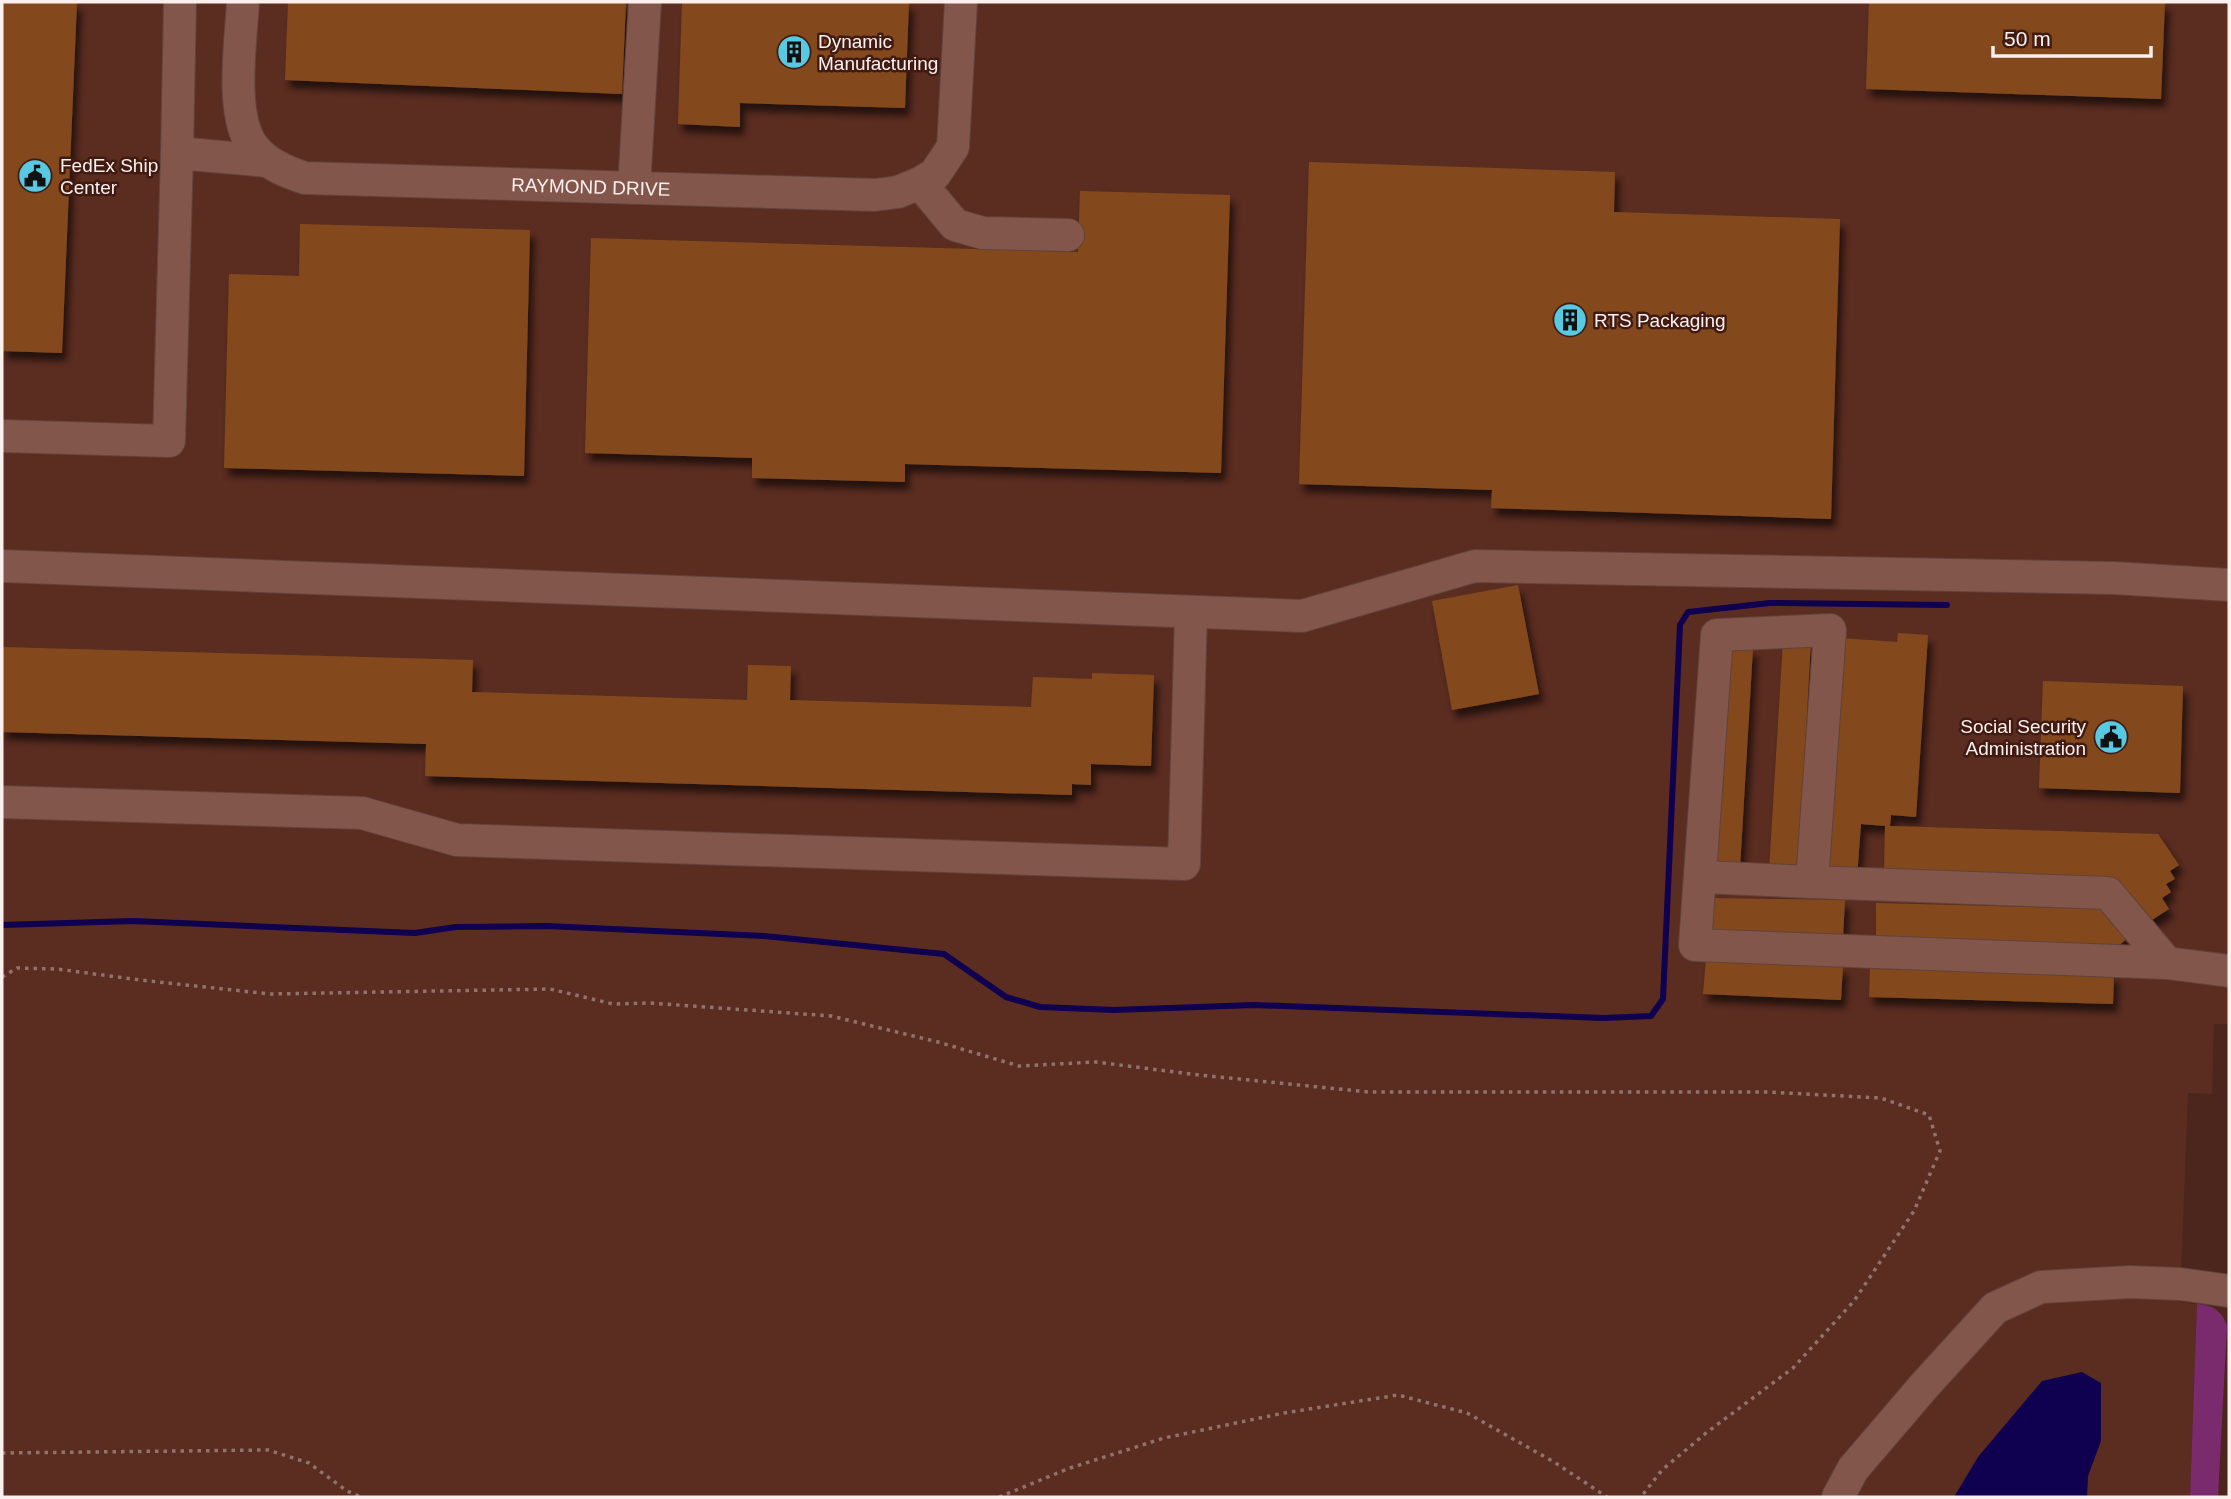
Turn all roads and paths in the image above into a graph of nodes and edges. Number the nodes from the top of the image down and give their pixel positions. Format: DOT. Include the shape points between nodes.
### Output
graph roads {
  1 [pos="180,2"];
  2 [pos="243,2"];
  3 [pos="645,2"];
  4 [pos="961,2"];
  5 [pos="177,153"];
  6 [pos="260,154"];
  7 [pos="928,179"];
  8 [pos="634,188"];
  9 [pos="1068,236"];
  10 [pos="2,436"];
  11 [pos="2,566"];
  12 [pos="2229,585"];
  13 [pos="1191,614"];
  14 [pos="2,802"];
  15 [pos="1701,877"];
  16 [pos="1812,882"];
  17 [pos="2167,963"];
  18 [pos="2229,971"];
  19 [pos="2,977"];
  20 [pos="2229,1291"];
  21 [pos="2,1452"];
  22 [pos="347,1491"];
  23 [pos="347,1497"];
  24 [pos="361,1497"];
  25 [pos="999,1497"];
  26 [pos="1607,1497"];
  27 [pos="1641,1497"];
  28 [pos="1838,1497"];
  1 -- 5 [label="street"];
  2 -- 6 [label="street" via="240,105 244,129"];
  3 -- 8 [label="street"];
  4 -- 7 [label="street" via="953,147"];
  5 -- 6 [label="street"];
  5 -- 10 [label="street" via="169,441"];
  6 -- 8 [label="street, RAYMOND DRIVE" via="285,172 305,178"];
  7 -- 8 [label="street, RAYMOND DRIVE" via="898,192 875,195"];
  7 -- 9 [label="street" via="955,225 983,233"];
  11 -- 13 [label="street"];
  12 -- 13 [label="street" via="2114,578 1475,566 1302,616"];
  13 -- 14 [label="street" via="1184,864 457,840 362,813"];
  15 -- 16 [label="street"];
  15 -- 16 [label="street" via="1717,635 1830,630"];
  15 -- 17 [label="street" via="1695,944"];
  16 -- 17 [label="street" via="2108,893"];
  17 -- 18 [label="street"];
  19 -- 27 [label="path" via="17,968 57,969 270,994 551,989 613,1004 831,1016 1019,1066 1096,1062 1369,1092 1767,1092 1881,1098 1929,1115 1940,1151 1914,1211 1854,1301 1793,1368 1662,1470"];
  20 -- 28 [label="street" via="2130,1282 2041,1287 1995,1308 1853,1469"];
  21 -- 22 [label="path" via="268,1450 309,1463"];
  22 -- 23 [label="path"];
  22 -- 24 [label="path"];
  25 -- 26 [label="path" via="1164,1438 1398,1395 1467,1413"];
}
